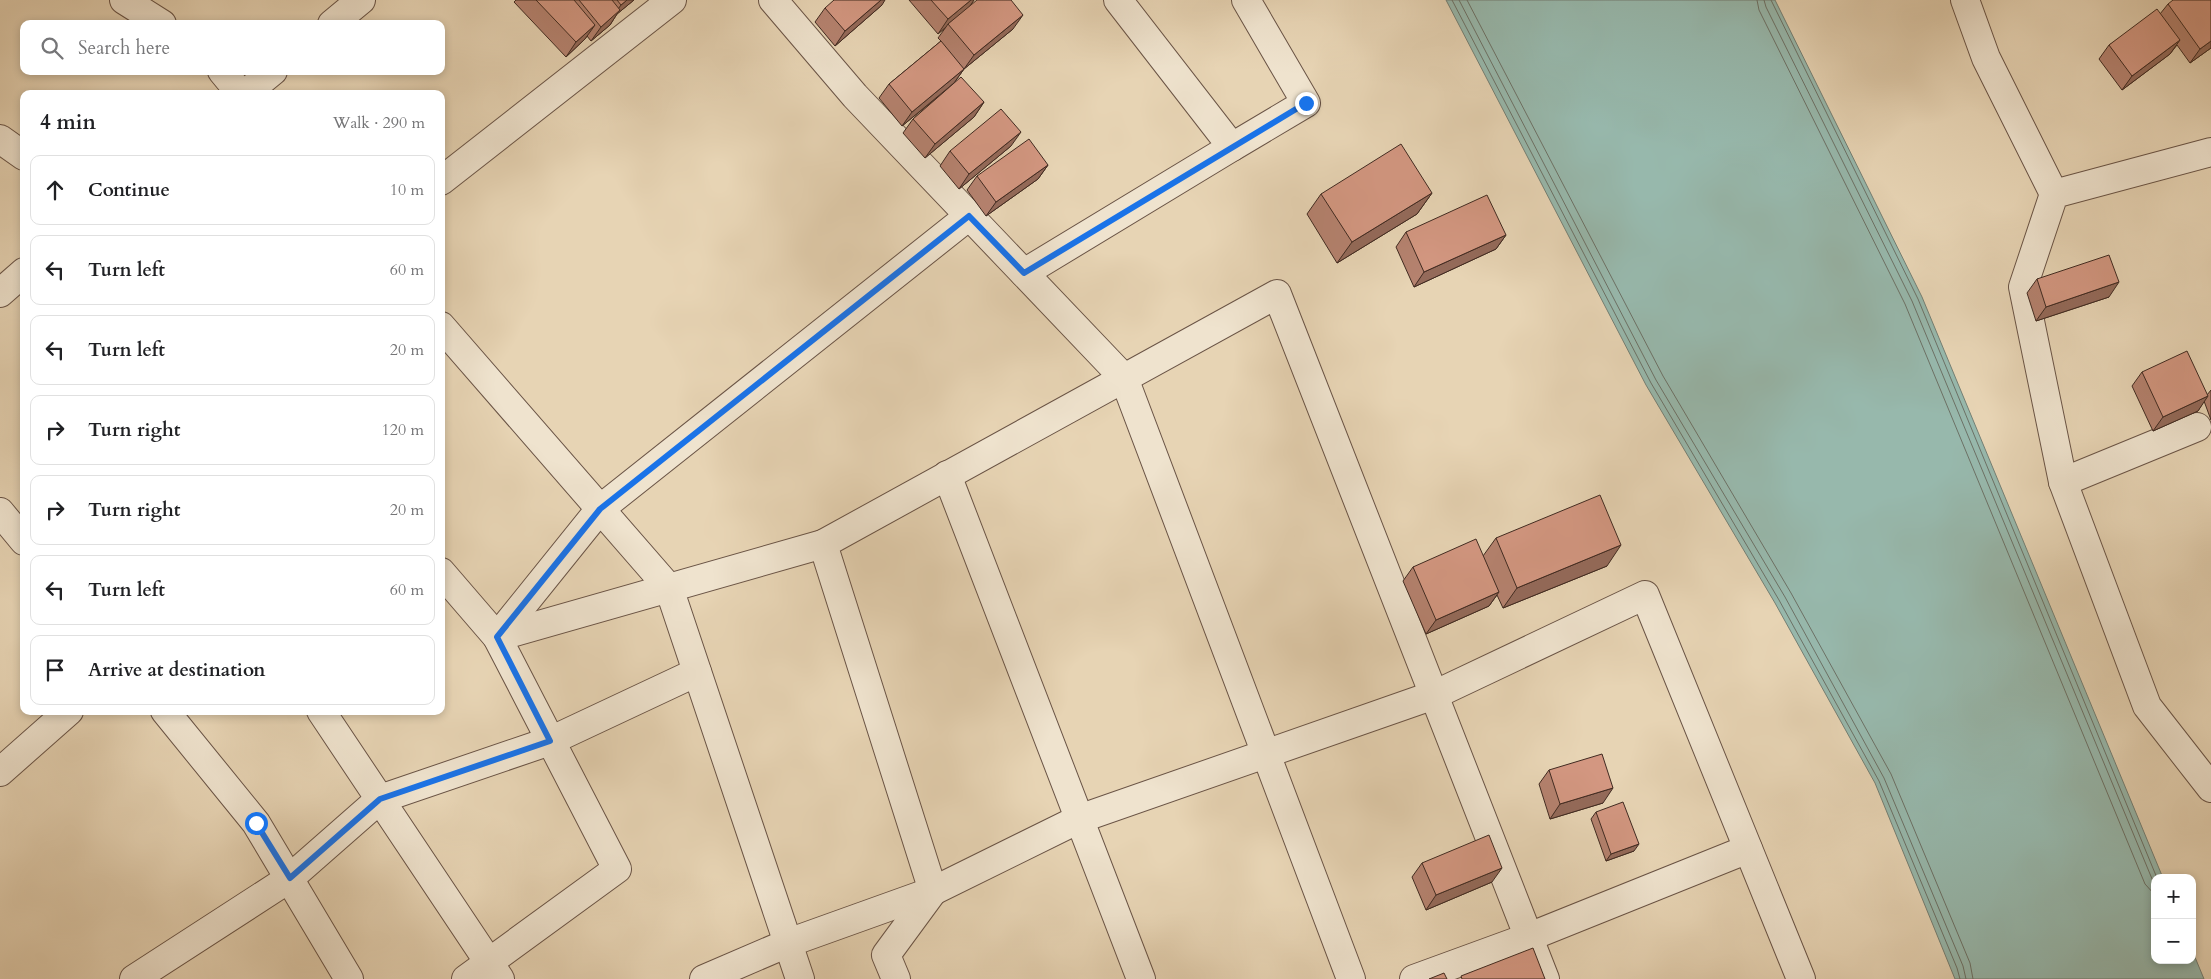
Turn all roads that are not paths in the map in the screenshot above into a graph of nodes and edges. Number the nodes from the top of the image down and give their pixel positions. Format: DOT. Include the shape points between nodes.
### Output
graph roads {
  1 [pos="124,0"];
  2 [pos="361,0"];
  3 [pos="672,0"];
  4 [pos="773,0"];
  5 [pos="1118,0"];
  6 [pos="1246,0"];
  7 [pos="1965,0"];
  8 [pos="156,20"];
  9 [pos="337,20"];
  10 [pos="225,75"];
  11 [pos="268,75"];
  12 [pos="238,90"];
  13 [pos="250,90"];
  14 [pos="0,139"];
  15 [pos="1232,147"];
  16 [pos="2211,152"];
  17 [pos="20,153"];
  18 [pos="445,178"];
  19 [pos="2054,194"];
  20 [pos="969,216"];
  21 [pos="1024,273"];
  22 [pos="20,276"];
  23 [pos="0,293"];
  24 [pos="445,331"];
  25 [pos="1124,378"];
  26 [pos="2197,427"];
  27 [pos="947,475"];
  28 [pos="2063,482"];
  29 [pos="600,509"];
  30 [pos="823,544"];
  31 [pos="445,577"];
  32 [pos="669,588"];
  33 [pos="497,637"];
  34 [pos="698,672"];
  35 [pos="1434,695"];
  36 [pos="64,715"];
  37 [pos="168,715"];
  38 [pos="325,715"];
  39 [pos="550,741"];
  40 [pos="1267,755"];
  41 [pos="0,772"];
  42 [pos="2211,788"];
  43 [pos="380,799"];
  44 [pos="1079,819"];
  45 [pos="1748,849"];
  46 [pos="290,878"];
  47 [pos="933,891"];
  48 [pos="1529,937"];
  49 [pos="788,943"];
  50 [pos="494,970"];
  51 [pos="134,979"];
  52 [pos="349,979"];
  53 [pos="466,979"];
  54 [pos="704,979"];
  55 [pos="800,979"];
  56 [pos="896,979"];
  57 [pos="1141,979"];
  58 [pos="1351,979"];
  59 [pos="1414,979"];
  60 [pos="1545,979"];
  61 [pos="1801,979"];
  1 -- 8 [label="street"];
  2 -- 9 [label="street"];
  3 -- 18 [label="street"];
  4 -- 20 [label="street" via="855,96"];
  5 -- 15 [label="street"];
  6 -- 15 [label="street" via="1306,103"];
  7 -- 19 [label="street" via="1986,58"];
  10 -- 12 [label="street"];
  11 -- 13 [label="street"];
  14 -- 17 [label="street"];
  15 -- 21 [label="street"];
  16 -- 19 [label="street"];
  19 -- 28 [label="street" via="2023,287"];
  20 -- 21 [label="street"];
  20 -- 29 [label="street"];
  21 -- 25 [label="street"];
  22 -- 23 [label="street"];
  24 -- 29 [label="street"];
  25 -- 27 [label="street"];
  25 -- 35 [label="street" via="1276,294"];
  25 -- 40 [label="street"];
  26 -- 28 [label="street"];
  27 -- 30 [label="street"];
  27 -- 44 [label="street"];
  28 -- 42 [label="street" via="2148,706"];
  29 -- 32 [label="street"];
  29 -- 33 [label="street"];
  30 -- 32 [label="street"];
  30 -- 47 [label="street"];
  31 -- 33 [label="street"];
  32 -- 33 [label="street"];
  32 -- 34 [label="street"];
  33 -- 39 [label="street"];
  34 -- 39 [label="street"];
  34 -- 49 [label="street"];
  35 -- 40 [label="street"];
  35 -- 45 [label="street" via="1645,595"];
  35 -- 48 [label="street"];
  36 -- 41 [label="street"];
  37 -- 46 [label="street" via="256,823"];
  38 -- 43 [label="street"];
  39 -- 43 [label="street"];
  39 -- 50 [label="street" via="617,869"];
  40 -- 44 [label="street"];
  40 -- 58 [label="street"];
  43 -- 46 [label="street"];
  43 -- 50 [label="street"];
  44 -- 47 [label="street"];
  44 -- 57 [label="street"];
  45 -- 48 [label="street"];
  45 -- 61 [label="street"];
  46 -- 51 [label="street"];
  46 -- 52 [label="street"];
  47 -- 49 [label="street"];
  47 -- 56 [label="street" via="886,955"];
  48 -- 59 [label="street"];
  48 -- 60 [label="street"];
  49 -- 54 [label="street"];
  49 -- 55 [label="street"];
  50 -- 53 [label="street"];
}
